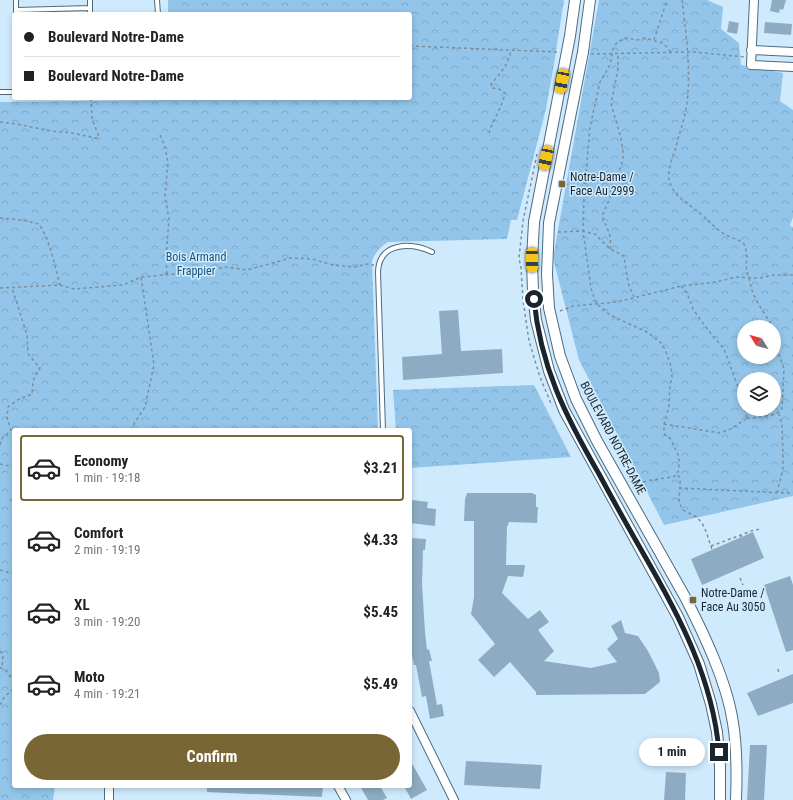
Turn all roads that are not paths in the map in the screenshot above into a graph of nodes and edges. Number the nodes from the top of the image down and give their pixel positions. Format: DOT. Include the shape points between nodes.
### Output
graph roads {
  1 [pos="16,0"];
  2 [pos="90,0"];
  3 [pos="157,0"];
  4 [pos="575,0"];
  5 [pos="590,0"];
  6 [pos="754,0"];
  7 [pos="90,8"];
  8 [pos="16,12"];
  9 [pos="90,12"];
  10 [pos="158,12"];
  11 [pos="751,50"];
  12 [pos="793,52"];
  13 [pos="793,66"];
  14 [pos="0,92"];
  15 [pos="12,92"];
  16 [pos="432,252"];
  17 [pos="383,428"];
  18 [pos="412,715"];
  19 [pos="109,788"];
  20 [pos="339,788"];
  21 [pos="109,800"];
  22 [pos="346,800"];
  23 [pos="454,800"];
  24 [pos="720,800"];
  25 [pos="736,800"];
  1 -- 8 [label="lane"];
  2 -- 7 [label="lane"];
  3 -- 10 [label="lane"];
  4 -- 24 [label="street" via="534,222 532,260 536,320 544,358 564,410 666,594 693,649 706,684 715,721 719,752"];
  5 -- 25 [label="street, BOULEVARD NOTRE-DAME" via="549,224 547,274 552,321 563,367 581,411 685,597 717,667 733,723"];
  6 -- 11 [label="street"];
  7 -- 8 [label="lane"];
  7 -- 9 [label="lane"];
  11 -- 12 [label="street"];
  11 -- 13 [label="street" via="751,65"];
  14 -- 15 [label="lane"];
  16 -- 17 [label="lane" via="416,246 396,248 386,252 380,261"];
  18 -- 23 [label="street"];
  19 -- 21 [label="street"];
  20 -- 22 [label="street"];
}
